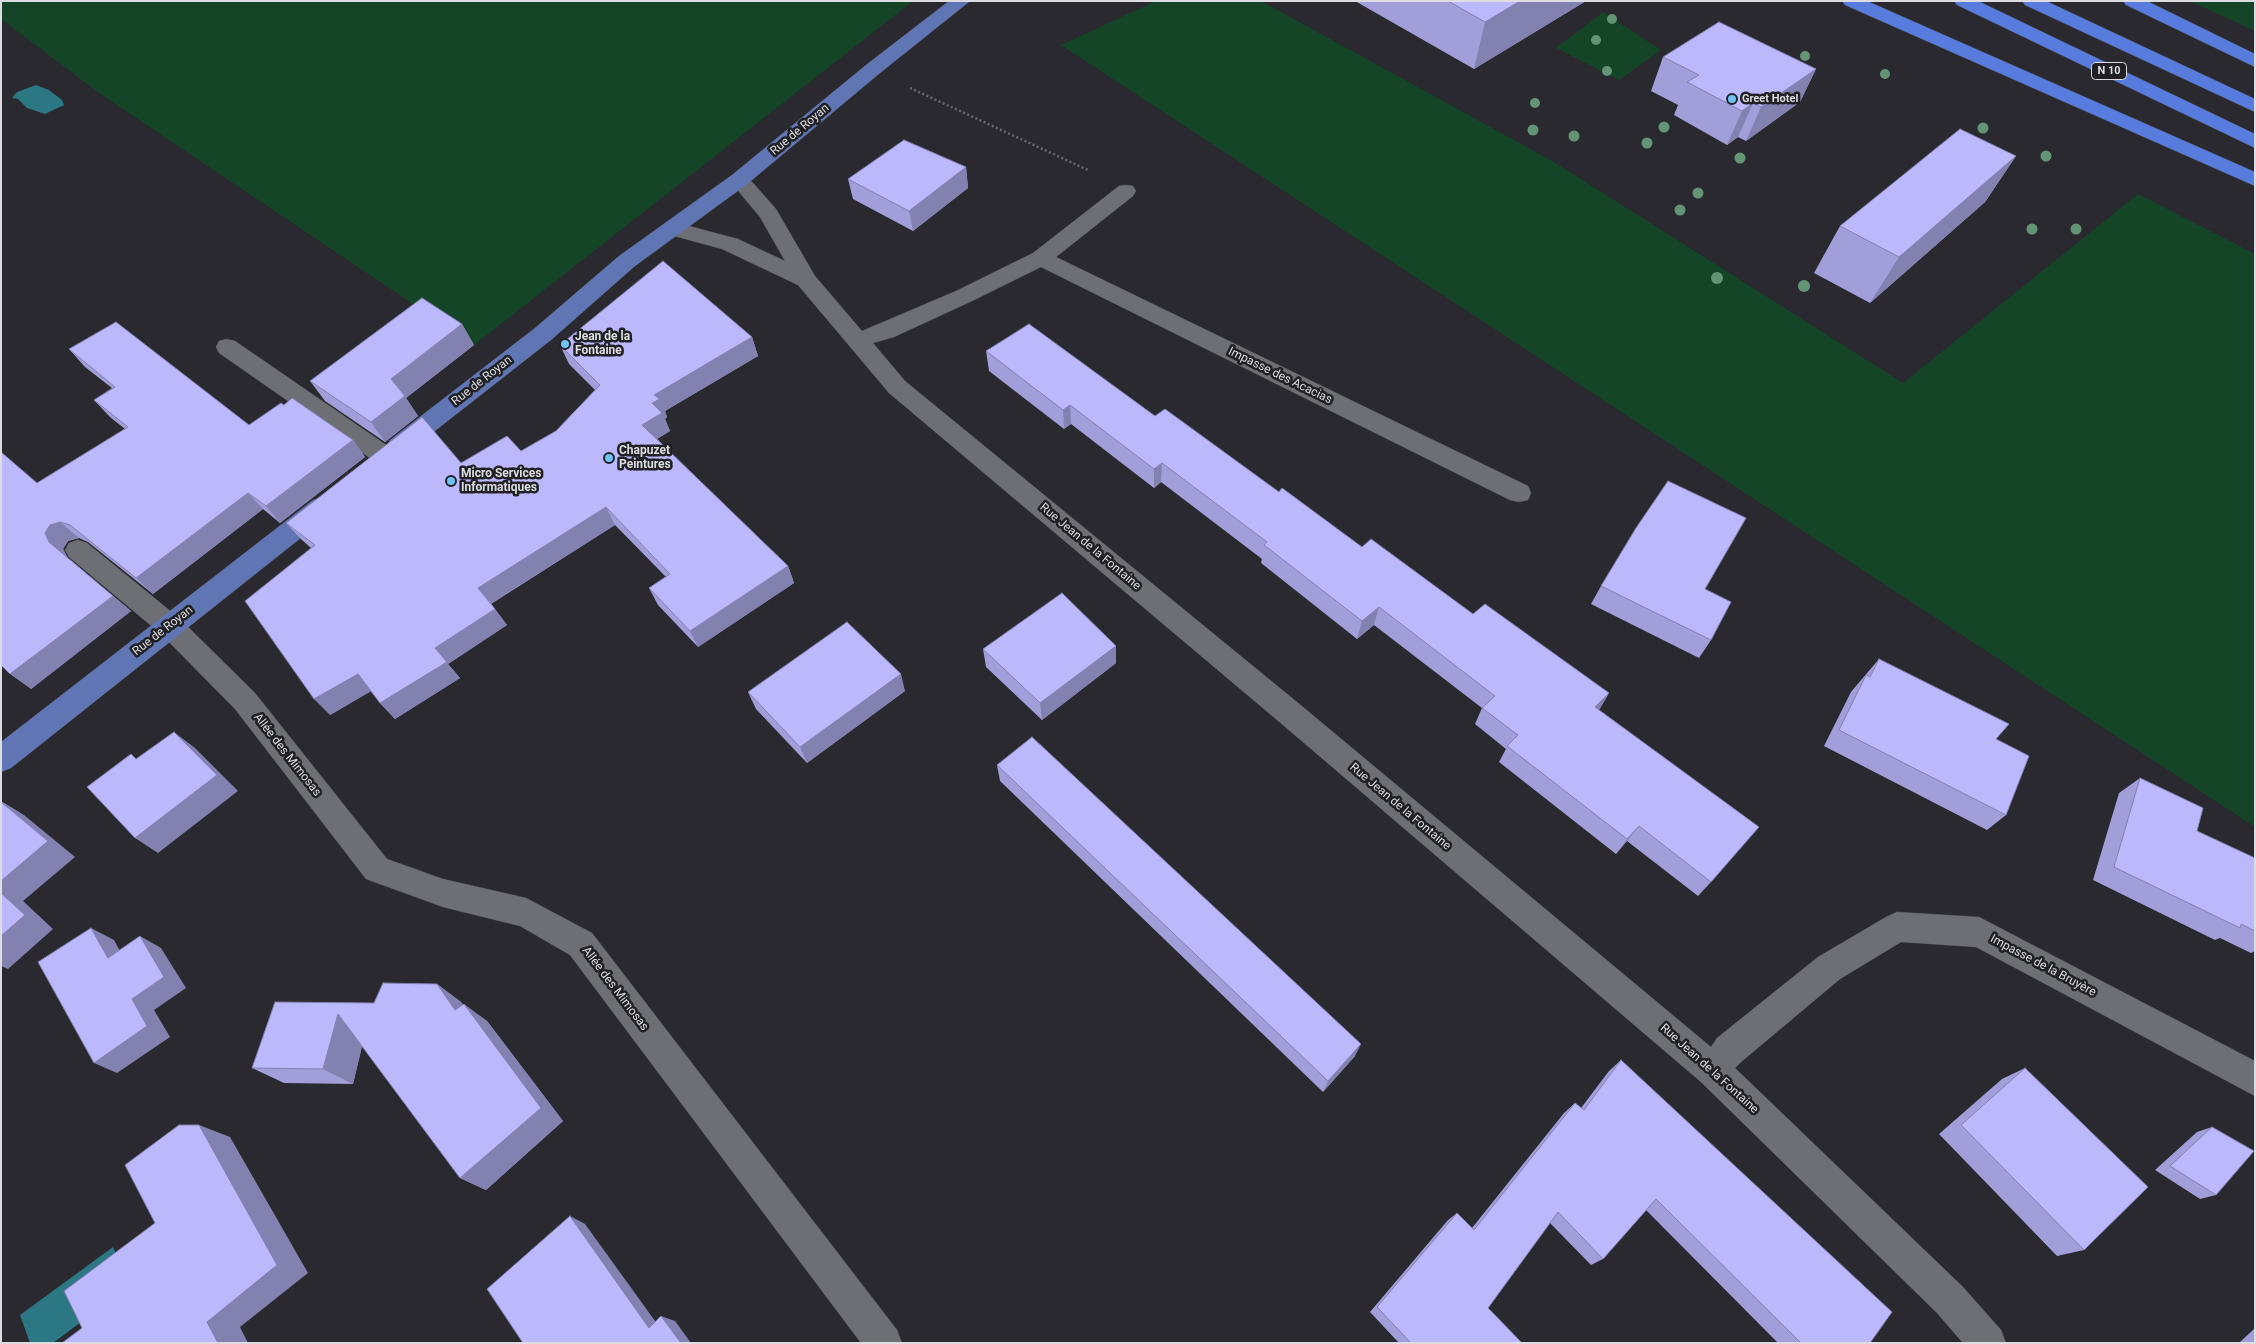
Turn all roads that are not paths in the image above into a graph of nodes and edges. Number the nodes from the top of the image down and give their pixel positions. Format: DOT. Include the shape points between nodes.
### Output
graph roads {
  1 [pos="961,1"];
  2 [pos="1851,1"];
  3 [pos="1963,1"];
  4 [pos="2031,1"];
  5 [pos="2132,1"];
  6 [pos="2255,61"];
  7 [pos="2255,106"];
  8 [pos="2255,142"];
  9 [pos="740,180"];
  10 [pos="2255,180"];
  11 [pos="1126,191"];
  12 [pos="674,229"];
  13 [pos="1040,258"];
  14 [pos="806,280"];
  15 [pos="858,340"];
  16 [pos="227,347"];
  17 [pos="378,463"];
  18 [pos="339,493"];
  19 [pos="1519,493"];
  20 [pos="78,550"];
  21 [pos="170,626"];
  22 [pos="1,759"];
  23 [pos="1712,1070"];
  24 [pos="2255,1079"];
  25 [pos="884,1343"];
  26 [pos="1988,1343"];
  1 -- 9 [label="main road, Rue de Royan"];
  2 -- 10 [label="highway"];
  3 -- 8 [label="highway, N 10"];
  4 -- 7 [label="highway, N 10"];
  5 -- 6 [label="highway"];
  9 -- 12 [label="main road, Rue de Royan"];
  9 -- 14 [label="street, Rue Jean de la Fontaine" via="769,214"];
  11 -- 13 [label="street"];
  12 -- 14 [label="street, Rue Jean de la Fontaine" via="730,244"];
  12 -- 17 [label="main road, Rue de Royan" via="627,261 543,334"];
  13 -- 15 [label="street" via="964,296"];
  13 -- 19 [label="street, Impasse des Acacias"];
  14 -- 15 [label="street, Rue Jean de la Fontaine"];
  15 -- 23 [label="street, Rue Jean de la Fontaine" via="897,387"];
  16 -- 17 [label="street"];
  18 -- 21 [label="main road, Rue de Royan"];
  20 -- 21 [label="street, Allée des Mimosas"];
  21 -- 22 [label="main road, Rue de Royan"];
  21 -- 25 [label="street, Allée des Mimosas" via="245,701 377,869 443,894 526,913 580,944"];
  23 -- 24 [label="street, Impasse de la Bruyère" via="1729,1050 1829,968 1897,927 1979,932"];
  23 -- 26 [label="street, Rue Jean de la Fontaine" via="1950,1300"];
}
